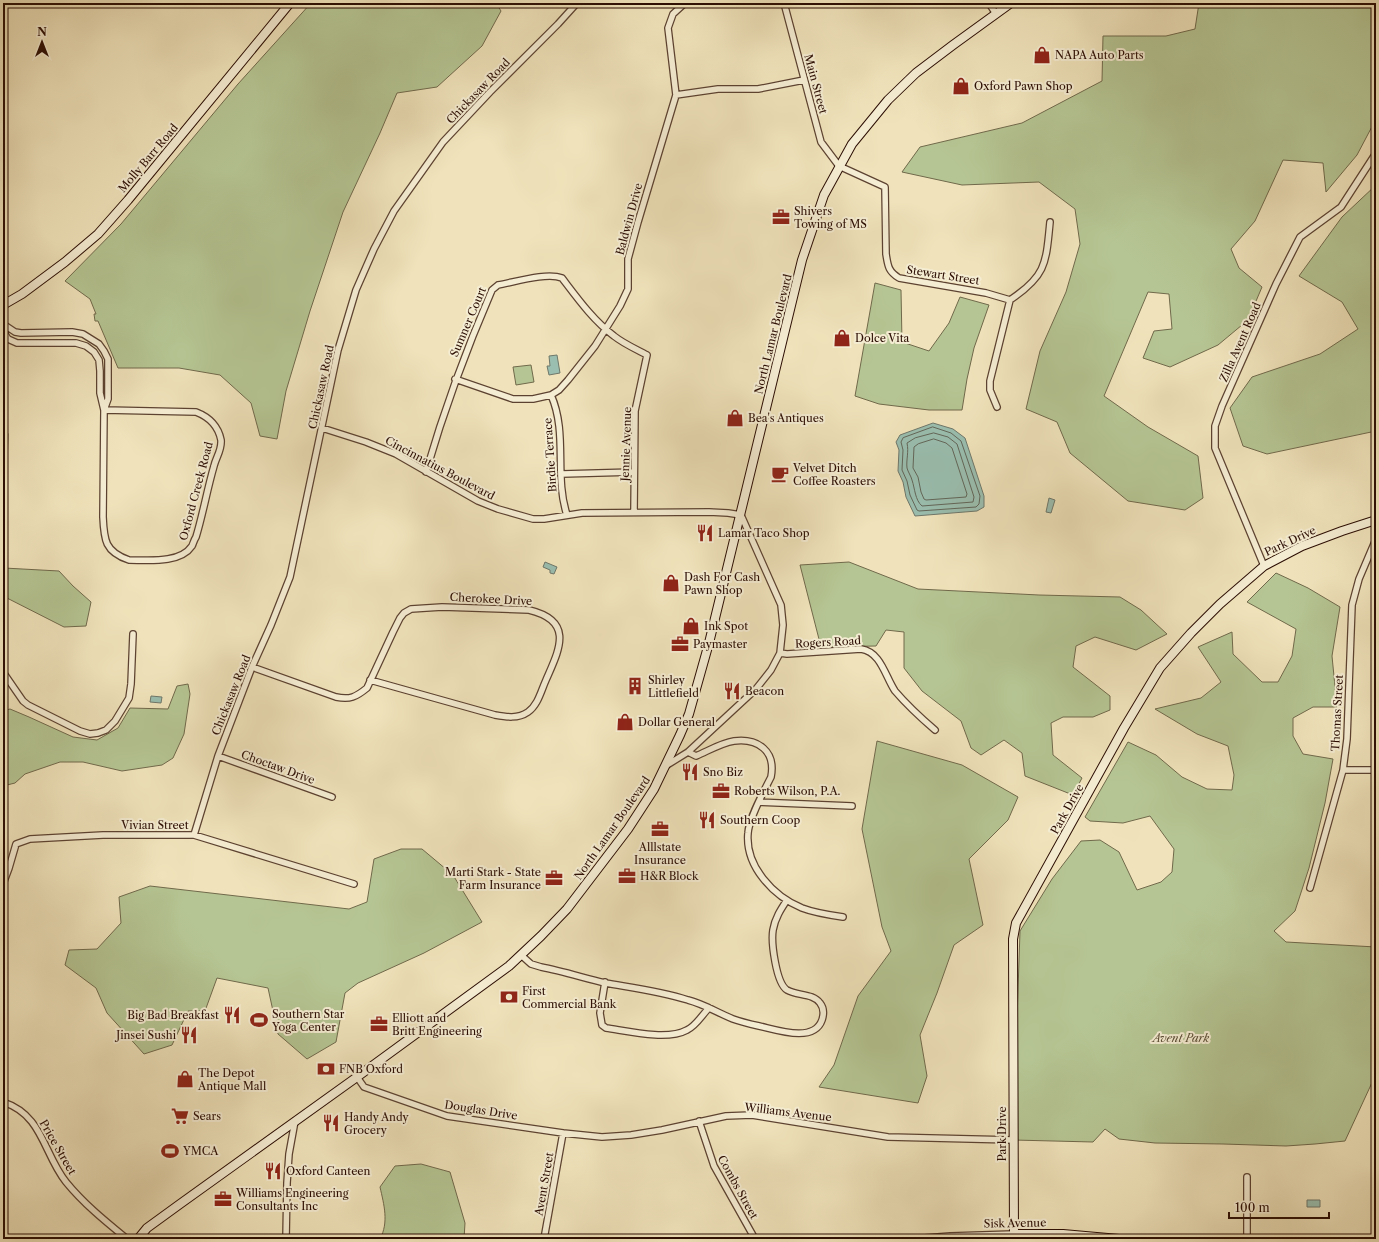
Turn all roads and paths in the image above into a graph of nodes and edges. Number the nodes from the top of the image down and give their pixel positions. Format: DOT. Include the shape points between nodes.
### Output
graph roads {
  1 [pos="290,3"];
  2 [pos="577,3"];
  3 [pos="685,3"];
  4 [pos="784,3"];
  5 [pos="989,3"];
  6 [pos="1011,3"];
  7 [pos="996,14"];
  8 [pos="804,80"];
  9 [pos="676,95"];
  10 [pos="1376,153"];
  11 [pos="839,166"];
  12 [pos="1050,222"];
  13 [pos="1010,300"];
  14 [pos="3,305"];
  15 [pos="3,324"];
  16 [pos="605,329"];
  17 [pos="3,332"];
  18 [pos="647,355"];
  19 [pos="455,379"];
  20 [pos="550,396"];
  21 [pos="997,407"];
  22 [pos="104,410"];
  23 [pos="322,428"];
  24 [pos="426,472"];
  25 [pos="634,472"];
  26 [pos="562,474"];
  27 [pos="634,512"];
  28 [pos="567,515"];
  29 [pos="740,515"];
  30 [pos="1376,520"];
  31 [pos="1376,539"];
  32 [pos="1264,566"];
  33 [pos="133,634"];
  34 [pos="780,653"];
  35 [pos="252,667"];
  36 [pos="3,672"];
  37 [pos="370,680"];
  38 [pos="935,730"];
  39 [pos="688,752"];
  40 [pos="218,756"];
  41 [pos="667,765"];
  42 [pos="1343,770"];
  43 [pos="1376,770"];
  44 [pos="332,797"];
  45 [pos="759,802"];
  46 [pos="852,806"];
  47 [pos="194,835"];
  48 [pos="3,884"];
  49 [pos="354,884"];
  50 [pos="1310,888"];
  51 [pos="787,900"];
  52 [pos="843,917"];
  53 [pos="521,955"];
  54 [pos="605,982"];
  55 [pos="709,1008"];
  56 [pos="357,1077"];
  57 [pos="3,1102"];
  58 [pos="295,1121"];
  59 [pos="700,1121"];
  60 [pos="562,1133"];
  61 [pos="1013,1140"];
  62 [pos="1247,1177"];
  63 [pos="1014,1236"];
  64 [pos="127,1239"];
  65 [pos="138,1239"];
  66 [pos="286,1239"];
  67 [pos="544,1239"];
  68 [pos="755,1239"];
  69 [pos="912,1239"];
  70 [pos="1118,1239"];
  71 [pos="1247,1239"];
  1 -- 14 [label="street, Molly Barr Road" via="98,234 65,262"];
  2 -- 23 [label="street, Chickasaw Road" via="443,142 394,211 356,290 338,350"];
  3 -- 9 [label="street, Baldwin Drive" via="673,14 668,28"];
  4 -- 8 [label="street, Main Street"];
  5 -- 7 [label="street"];
  6 -- 7 [label="street, North Lamar Boulevard"];
  7 -- 11 [label="street, North Lamar Boulevard" via="916,73 888,100 852,144"];
  8 -- 9 [label="street" via="758,90 718,89"];
  8 -- 11 [label="street, Main Street" via="821,142"];
  9 -- 16 [label="street, Baldwin Drive" via="628,259 628,290"];
  10 -- 32 [label="street, Zilla Avent Road" via="1341,207 1300,236 1276,284 1215,426 1215,448"];
  11 -- 13 [label="street, Stewart Street" via="885,187 886,254 891,273 899,278 986,293"];
  11 -- 29 [label="street, North Lamar Boulevard" via="824,195 802,260"];
  12 -- 13 [label="street" via="1046,259 1042,269 1031,284"];
  13 -- 21 [label="street" via="990,381 990,390"];
  15 -- 22 [label="street, Oxford Creek Road" via="21,333 83,334 99,344 108,359 108,399"];
  16 -- 18 [label="street, Sumner Court"];
  16 -- 19 [label="street, Sumner Court" via="587,311 562,278 549,276 498,285 492,290"];
  16 -- 20 [label="street, Baldwin Drive" via="568,380"];
  17 -- 22 [label="street, Oxford Creek Road" via="8,339 17,343 76,343 94,352 99,365 100,393"];
  18 -- 25 [label="street, Jennie Avenue" via="635,411"];
  19 -- 20 [label="street" via="513,399"];
  19 -- 24 [label="street, Sumner Court"];
  20 -- 26 [label="street, Birdie Terrace" via="557,414"];
  22 -- 22 [label="street, Oxford Creek Road" via="103,517 106,542 115,553 129,560 175,558 184,554 196,537 214,464 220,450 221,441 217,427 203,414 196,412"];
  23 -- 24 [label="street, Cincinnatius Boulevard" via="396,454"];
  23 -- 35 [label="street, Chickasaw Road" via="290,577 272,625"];
  24 -- 28 [label="street, Cincinnatius Boulevard" via="478,501 518,516 544,519"];
  25 -- 26 [label="street"];
  25 -- 27 [label="street, Jennie Avenue"];
  26 -- 28 [label="street, Birdie Terrace"];
  27 -- 28 [label="street, Cincinnatius Boulevard" via="582,512"];
  27 -- 29 [label="street, Cincinnatius Boulevard" via="709,512"];
  29 -- 34 [label="street" via="781,605 783,625"];
  29 -- 41 [label="street, North Lamar Boulevard" via="689,714"];
  30 -- 32 [label="street, Park Drive" via="1302,546"];
  31 -- 42 [label="street, Thomas Street" via="1359,579 1352,605 1347,739"];
  32 -- 61 [label="street, Park Drive" via="1191,632 1160,668 1016,923 1013,939"];
  33 -- 36 [label="street" via="129,698 115,721 106,730 98,733 80,731 28,705"];
  34 -- 38 [label="street, Rogers Road" via="861,649 870,651 894,690"];
  34 -- 39 [label="street" via="756,689"];
  35 -- 37 [label="street, Cherokee Drive" via="345,699 359,695"];
  35 -- 40 [label="street, Chickasaw Road"];
  37 -- 37 [label="street, Cherokee Drive" via="495,715 518,716 535,706 557,655 561,642 559,633 549,617 530,610 442,607 411,609 400,618"];
  39 -- 41 [label="street"];
  39 -- 45 [label="street" via="696,756 733,741 750,742 765,748 772,762 772,769 771,777"];
  40 -- 44 [label="street, Choctaw Drive"];
  40 -- 47 [label="street, Chickasaw Road"];
  41 -- 53 [label="street, North Lamar Boulevard" via="654,789 589,881 567,909"];
  42 -- 43 [label="street"];
  42 -- 50 [label="street, Thomas Street"];
  45 -- 46 [label="street"];
  45 -- 51 [label="street" via="748,832 750,853 758,872"];
  47 -- 48 [label="street, Vivian Street" via="103,835 30,839 16,844"];
  47 -- 49 [label="street, Vivian Street"];
  51 -- 52 [label="street" via="813,911"];
  51 -- 55 [label="street" via="773,930 778,975 784,988 816,998 820,1002 824,1015 818,1028 804,1034 785,1031 745,1023"];
  53 -- 54 [label="street" via="531,964"];
  53 -- 56 [label="street, North Lamar Boulevard" via="487,983"];
  54 -- 55 [label="street" via="662,993"];
  54 -- 55 [label="street" via="600,1013 602,1026 606,1028 657,1035 674,1034 687,1030"];
  56 -- 58 [label="street, North Lamar Boulevard"];
  56 -- 60 [label="street, Douglas Drive" via="364,1087 447,1116"];
  57 -- 64 [label="street, Price Street" via="23,1112 37,1128 65,1180 86,1205"];
  58 -- 65 [label="street, North Lamar Boulevard" via="147,1228"];
  58 -- 66 [label="street" via="289,1154"];
  59 -- 60 [label="street, Williams Avenue" via="631,1135 602,1137"];
  59 -- 61 [label="street, Williams Avenue" via="752,1115 888,1137"];
  59 -- 68 [label="street, Combs Street" via="714,1166"];
  60 -- 67 [label="street, Avent Street"];
  61 -- 63 [label="street, Park Drive"];
  62 -- 71 [label="street"];
  63 -- 69 [label="street, Sisk Avenue"];
  63 -- 70 [label="street, Sisk Avenue" via="1063,1234"];
}
